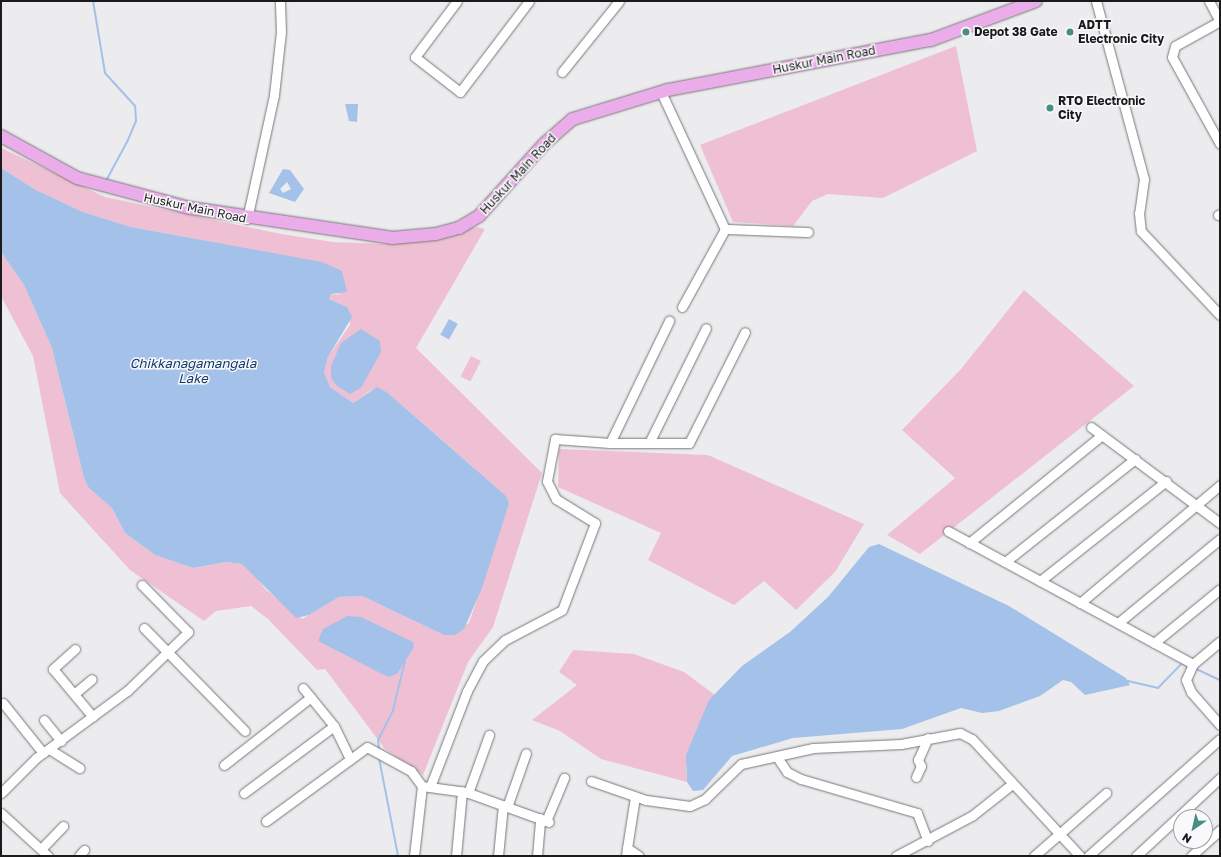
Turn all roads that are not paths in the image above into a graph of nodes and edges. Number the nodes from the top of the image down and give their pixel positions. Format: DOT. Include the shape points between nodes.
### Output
graph roads {
  1 [pos="280,1"];
  2 [pos="457,1"];
  3 [pos="529,1"];
  4 [pos="619,1"];
  5 [pos="1036,1"];
  6 [pos="1096,1"];
  7 [pos="1209,1"];
  8 [pos="1220,21"];
  9 [pos="562,72"];
  10 [pos="661,92"];
  11 [pos="1,136"];
  12 [pos="1220,144"];
  13 [pos="247,219"];
  14 [pos="725,229"];
  15 [pos="808,232"];
  16 [pos="682,307"];
  17 [pos="1220,315"];
  18 [pos="669,321"];
  19 [pos="706,328"];
  20 [pos="745,332"];
  21 [pos="1091,427"];
  22 [pos="1102,435"];
  23 [pos="610,443"];
  24 [pos="649,443"];
  25 [pos="1135,459"];
  26 [pos="1166,481"];
  27 [pos="1220,485"];
  28 [pos="1198,504"];
  29 [pos="1220,523"];
  30 [pos="948,531"];
  31 [pos="1220,539"];
  32 [pos="969,543"];
  33 [pos="1005,562"];
  34 [pos="1040,581"];
  35 [pos="142,584"];
  36 [pos="1220,589"];
  37 [pos="1080,603"];
  38 [pos="1118,623"];
  39 [pos="144,628"];
  40 [pos="1220,641"];
  41 [pos="1154,643"];
  42 [pos="75,649"];
  43 [pos="167,654"];
  44 [pos="1194,664"];
  45 [pos="92,679"];
  46 [pos="303,688"];
  47 [pos="74,694"];
  48 [pos="311,698"];
  49 [pos="3,703"];
  50 [pos="93,718"];
  51 [pos="44,720"];
  52 [pos="1220,725"];
  53 [pos="334,726"];
  54 [pos="245,731"];
  55 [pos="489,735"];
  56 [pos="928,738"];
  57 [pos="1220,739"];
  58 [pos="61,741"];
  59 [pos="46,751"];
  60 [pos="526,753"];
  61 [pos="777,757"];
  62 [pos="350,759"];
  63 [pos="224,765"];
  64 [pos="80,768"];
  65 [pos="916,777"];
  66 [pos="564,778"];
  67 [pos="1220,778"];
  68 [pos="591,781"];
  69 [pos="1012,784"];
  70 [pos="426,787"];
  71 [pos="2,789"];
  72 [pos="465,792"];
  73 [pos="244,793"];
  74 [pos="1106,793"];
  75 [pos="635,797"];
  76 [pos="505,806"];
  77 [pos="1,813"];
  78 [pos="545,820"];
  79 [pos="266,821"];
  80 [pos="63,826"];
  81 [pos="1220,830"];
  82 [pos="1059,834"];
  83 [pos="928,841"];
  84 [pos="41,849"];
  85 [pos="626,852"];
  86 [pos="48,856"];
  87 [pos="414,856"];
  88 [pos="456,856"];
  89 [pos="498,856"];
  90 [pos="537,856"];
  91 [pos="639,856"];
  92 [pos="896,856"];
  93 [pos="1034,856"];
  94 [pos="1080,856"];
  95 [pos="1088,856"];
  96 [pos="1136,856"];
  97 [pos="1191,856"];
  1 -- 13 [label="street" via="281,32 274,95"];
  2 -- 3 [label="street" via="415,57 460,92"];
  4 -- 9 [label="street"];
  5 -- 10 [label="main road, Huskur Main Road" via="931,40"];
  6 -- 17 [label="street" via="1144,179 1139,213 1141,231"];
  7 -- 8 [label="street"];
  8 -- 12 [label="street" via="1175,46 1172,57"];
  10 -- 13 [label="main road, Huskur Main Road" via="573,119 544,144 479,216 459,228 392,238"];
  10 -- 14 [label="street"];
  11 -- 13 [label="main road, Huskur Main Road" via="46,163 110,189"];
  14 -- 15 [label="street"];
  14 -- 16 [label="street"];
  18 -- 23 [label="street"];
  19 -- 24 [label="street"];
  20 -- 24 [label="street" via="689,443"];
  21 -- 22 [label="street"];
  22 -- 25 [label="street"];
  22 -- 32 [label="street"];
  23 -- 24 [label="street"];
  23 -- 70 [label="street" via="555,439 547,481 556,499 595,523 562,610 510,637 484,661 467,691"];
  25 -- 26 [label="street"];
  25 -- 33 [label="street"];
  26 -- 28 [label="street"];
  26 -- 34 [label="street"];
  27 -- 28 [label="street"];
  28 -- 29 [label="street"];
  28 -- 37 [label="street"];
  30 -- 32 [label="street"];
  31 -- 38 [label="street"];
  32 -- 33 [label="street"];
  33 -- 34 [label="street"];
  34 -- 37 [label="street"];
  35 -- 43 [label="street" via="188,632"];
  36 -- 41 [label="street"];
  37 -- 38 [label="street"];
  38 -- 41 [label="street"];
  39 -- 43 [label="street"];
  40 -- 44 [label="street"];
  41 -- 44 [label="street"];
  42 -- 47 [label="street" via="53,669"];
  43 -- 50 [label="street"];
  43 -- 54 [label="street"];
  44 -- 52 [label="street" via="1186,680 1191,692"];
  45 -- 47 [label="street"];
  46 -- 48 [label="street"];
  47 -- 50 [label="street"];
  48 -- 53 [label="street"];
  48 -- 63 [label="street"];
  49 -- 59 [label="street"];
  50 -- 58 [label="street"];
  51 -- 58 [label="street"];
  53 -- 62 [label="street"];
  53 -- 73 [label="street"];
  55 -- 72 [label="street"];
  56 -- 61 [label="street" via="901,744 817,747"];
  56 -- 65 [label="street" via="918,760 921,766"];
  56 -- 69 [label="street" via="955,733 966,736"];
  57 -- 95 [label="street"];
  58 -- 59 [label="street"];
  59 -- 64 [label="street"];
  59 -- 71 [label="street"];
  60 -- 76 [label="street"];
  61 -- 75 [label="street" via="736,766 705,799 690,806"];
  61 -- 83 [label="street" via="787,772 801,779 917,813"];
  62 -- 70 [label="street" via="367,747 411,771"];
  62 -- 79 [label="street"];
  66 -- 78 [label="street"];
  67 -- 96 [label="street"];
  68 -- 75 [label="street"];
  69 -- 82 [label="street"];
  69 -- 83 [label="street" via="973,815"];
  70 -- 72 [label="street"];
  70 -- 87 [label="street"];
  72 -- 76 [label="street"];
  72 -- 88 [label="street"];
  74 -- 82 [label="street"];
  75 -- 85 [label="street"];
  76 -- 78 [label="street"];
  76 -- 89 [label="street"];
  77 -- 84 [label="street"];
  78 -- 90 [label="street"];
  80 -- 84 [label="street"];
  81 -- 97 [label="street"];
  82 -- 93 [label="street"];
  82 -- 94 [label="street"];
  83 -- 92 [label="street"];
  84 -- 86 [label="street"];
  85 -- 91 [label="street"];
}
